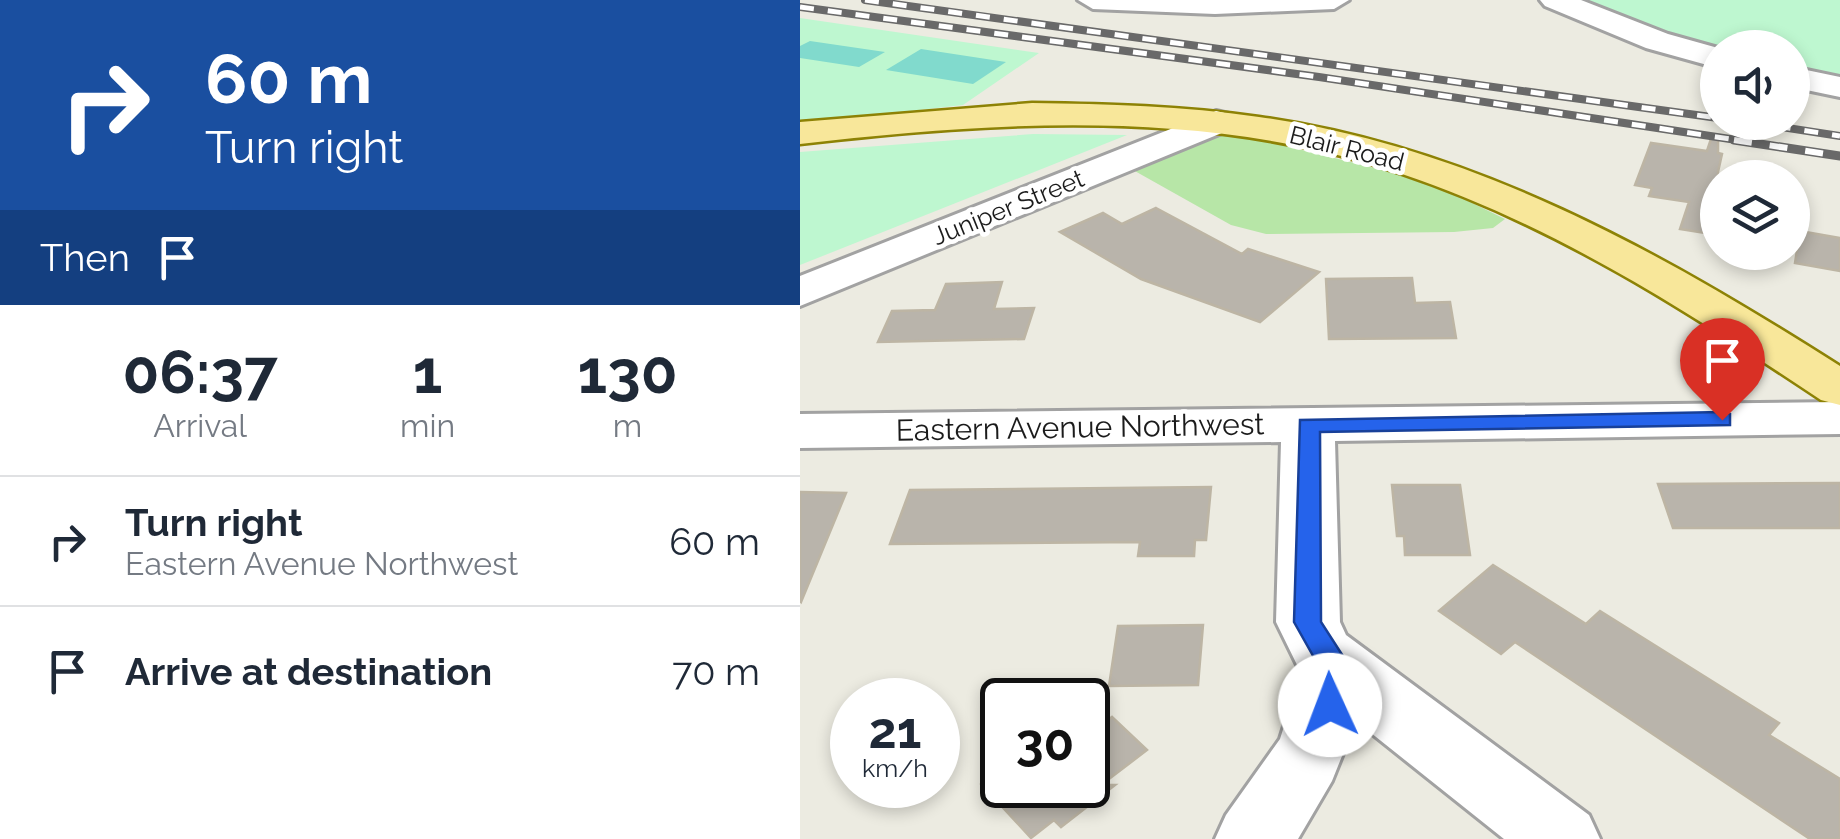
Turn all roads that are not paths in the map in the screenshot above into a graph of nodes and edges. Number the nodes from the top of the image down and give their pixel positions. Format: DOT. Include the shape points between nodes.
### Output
graph roads {
  1 [pos="1093,0"];
  2 [pos="1334,0"];
  3 [pos="1555,0"];
  4 [pos="1700,53"];
  5 [pos="1810,80"];
  6 [pos="1840,86"];
  7 [pos="1216,122"];
  8 [pos="800,133"];
  9 [pos="800,292"];
  10 [pos="1840,389"];
  11 [pos="1840,418"];
  12 [pos="1308,425"];
  13 [pos="800,430"];
  14 [pos="1336,667"];
  15 [pos="1253,839"];
  16 [pos="1562,839"];
  1 -- 2 [label="street"];
  3 -- 4 [label="street"];
  5 -- 6 [label="street"];
  7 -- 8 [label="main road, Blair Road" via="1066,112"];
  7 -- 9 [label="street, Juniper Street"];
  7 -- 10 [label="main road, Blair Road" via="1347,145 1480,190 1661,280"];
  11 -- 12 [label="street, Eastern Avenue Northwest"];
  12 -- 13 [label="street, Eastern Avenue Northwest"];
  12 -- 14 [label="street" via="1308,622"];
  14 -- 15 [label="street" via="1330,705 1306,766"];
  14 -- 16 [label="street"];
}
